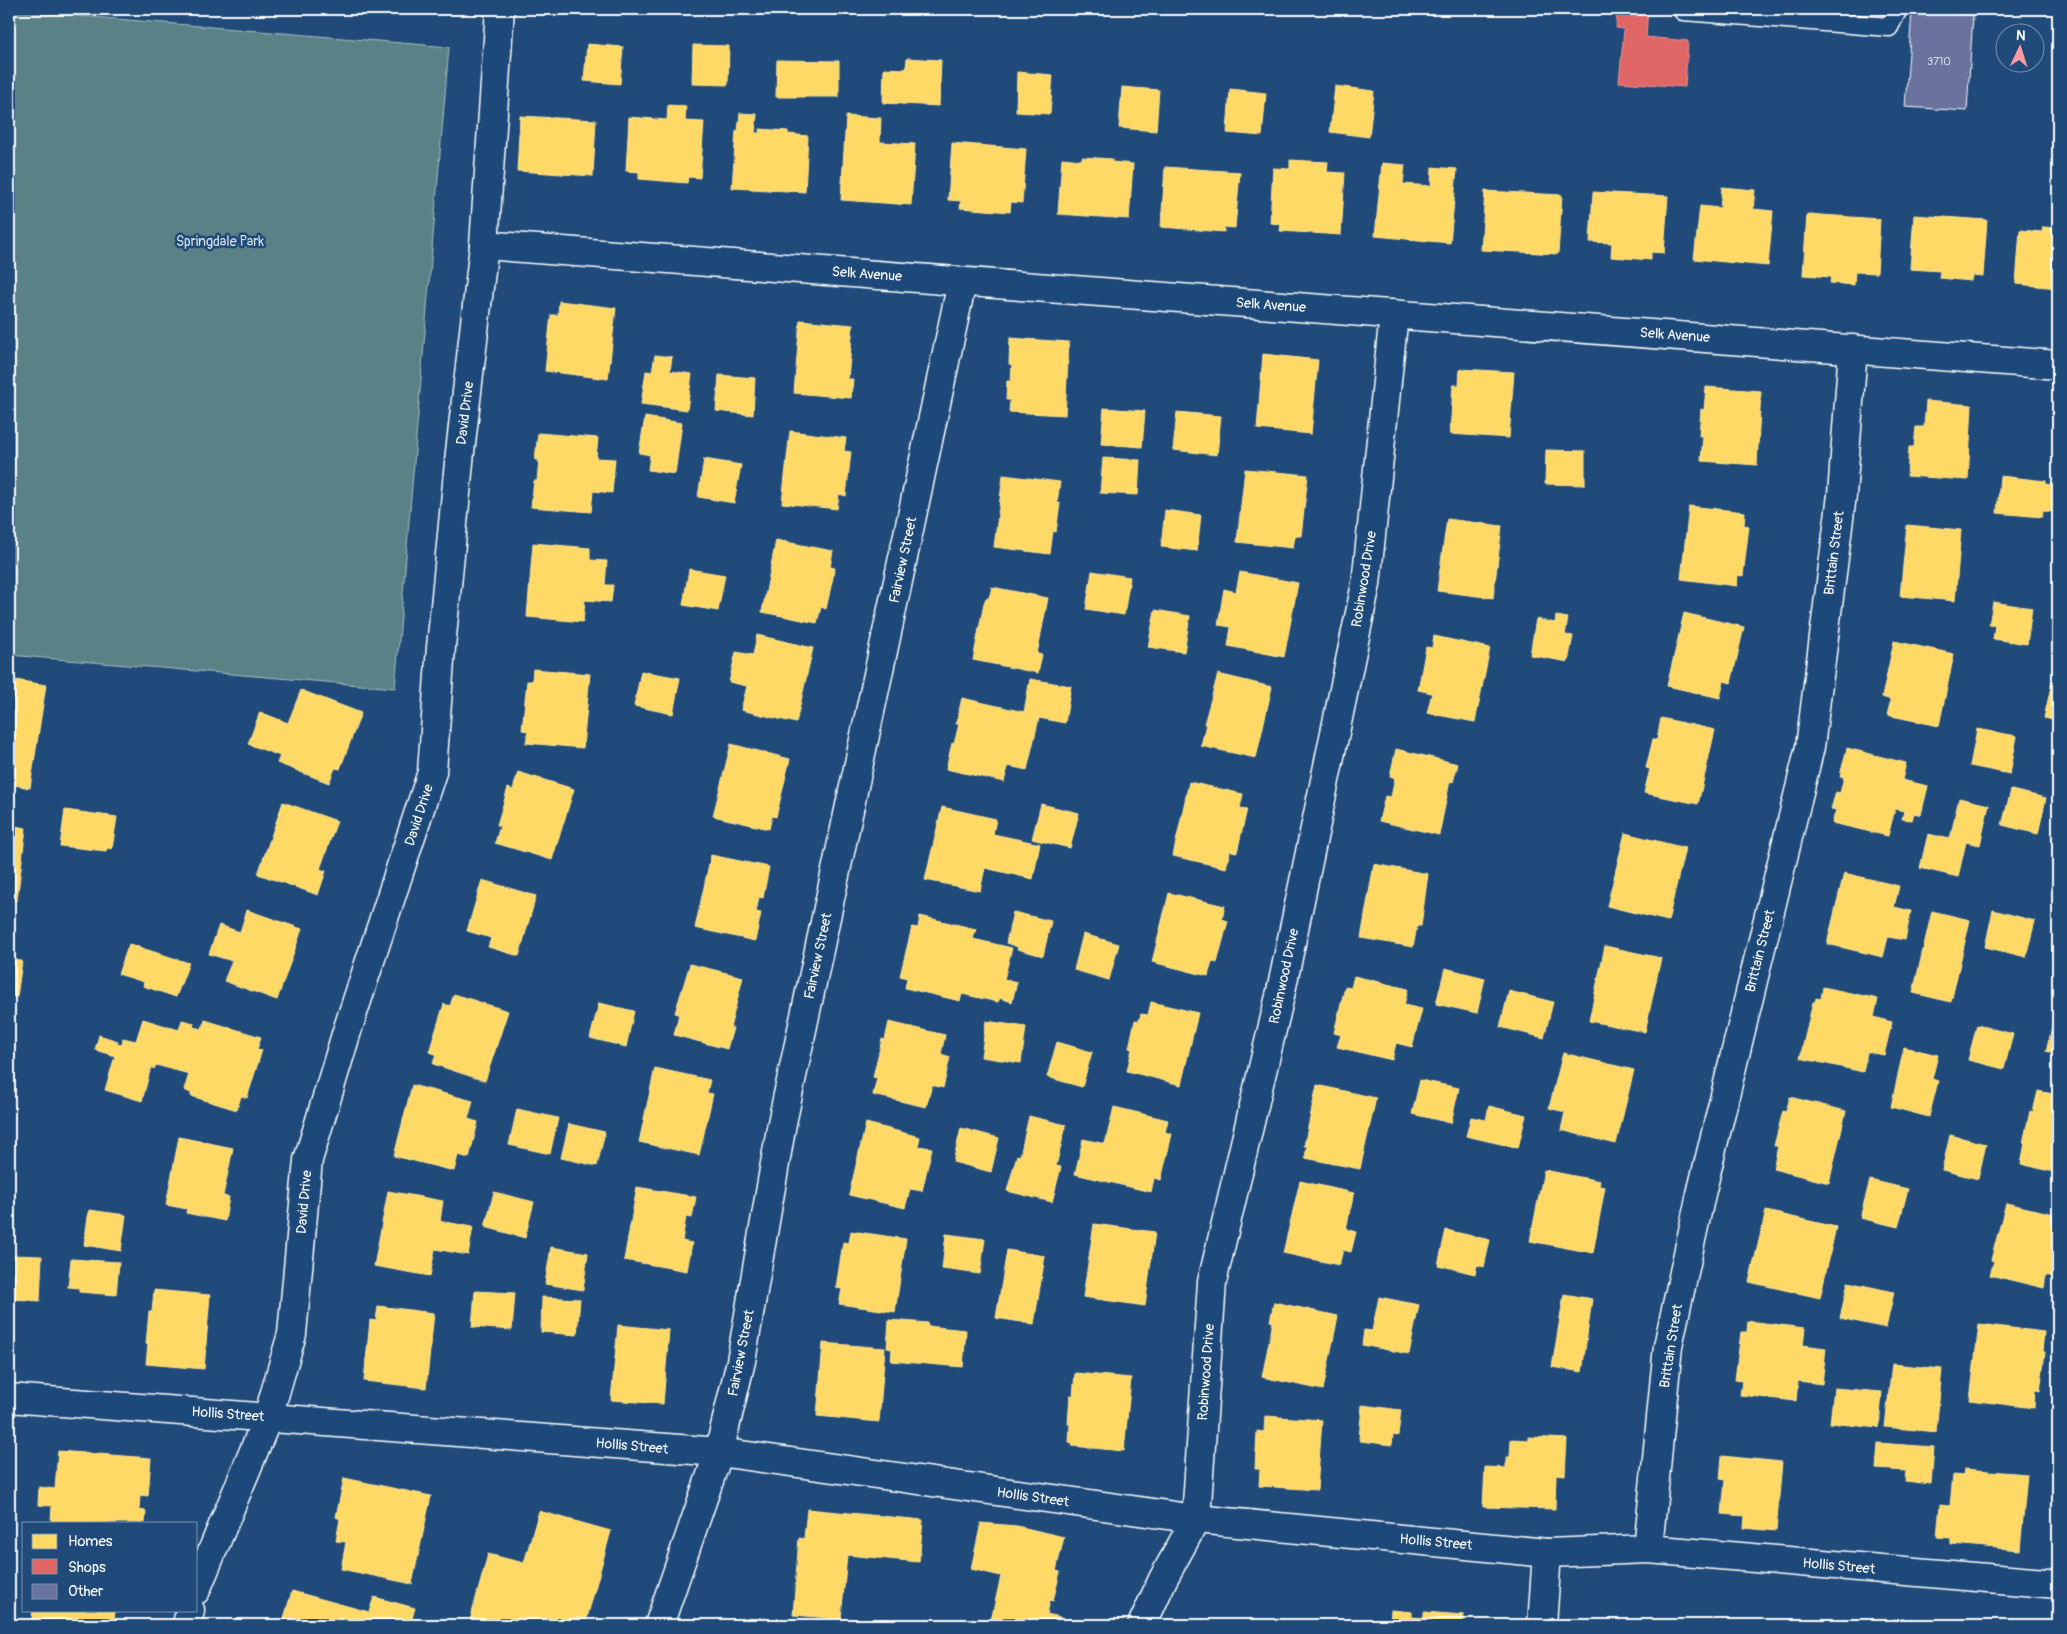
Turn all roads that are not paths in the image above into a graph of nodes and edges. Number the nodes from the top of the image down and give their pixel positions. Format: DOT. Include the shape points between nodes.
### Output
graph roads {
  1 [pos="500,9"];
  2 [pos="1683,9"];
  3 [pos="1898,9"];
  4 [pos="484,245"];
  5 [pos="962,282"];
  6 [pos="1394,314"];
  7 [pos="1853,349"];
  8 [pos="2058,365"];
  9 [pos="9,1398"];
  10 [pos="268,1417"];
  11 [pos="719,1452"];
  12 [pos="1196,1519"];
  13 [pos="1648,1549"];
  14 [pos="1548,1552"];
  15 [pos="2058,1584"];
  16 [pos="198,1585"];
  17 [pos="190,1612"];
  18 [pos="187,1625"];
  19 [pos="659,1625"];
  20 [pos="1142,1625"];
  21 [pos="1542,1625"];
  1 -- 4 [label="street, David Drive"];
  2 -- 3 [label="lane" via="1889,27"];
  4 -- 5 [label="street, Selk Avenue"];
  4 -- 10 [label="street, David Drive" via="454,510 432,772 308,1160 292,1334"];
  5 -- 6 [label="street, Selk Avenue"];
  5 -- 11 [label="street, Fairview Street" via="784,1114 741,1361"];
  6 -- 7 [label="street, Selk Avenue"];
  6 -- 12 [label="street, Robinwood Drive" via="1366,584 1280,996 1212,1282"];
  7 -- 8 [label="street, Selk Avenue"];
  7 -- 13 [label="street, Brittain Street" via="1842,495 1810,747 1701,1194 1668,1346"];
  9 -- 10 [label="street, Hollis Street"];
  10 -- 11 [label="street, Hollis Street"];
  10 -- 16 [label="street, David Drive"];
  11 -- 12 [label="street, Hollis Street"];
  11 -- 19 [label="street, Fairview Street"];
  12 -- 14 [label="street, Hollis Street"];
  12 -- 20 [label="street, Robinwood Drive"];
  13 -- 14 [label="street, Hollis Street"];
  13 -- 15 [label="street, Hollis Street"];
  14 -- 21 [label="street"];
  17 -- 18 [label="street"];
}
